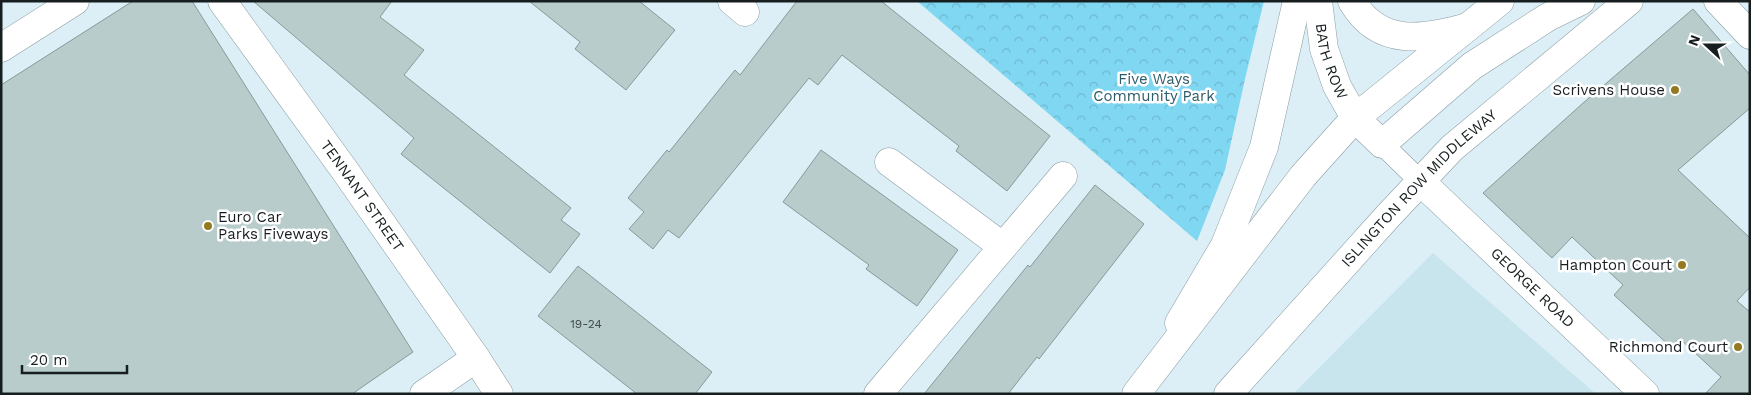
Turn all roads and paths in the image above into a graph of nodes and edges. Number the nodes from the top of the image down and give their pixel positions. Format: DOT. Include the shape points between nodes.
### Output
graph roads {
  1 [pos="75,1"];
  2 [pos="222,1"];
  3 [pos="1297,1"];
  4 [pos="1318,1"];
  5 [pos="1352,1"];
  6 [pos="1500,1"];
  7 [pos="1581,1"];
  8 [pos="1629,1"];
  9 [pos="1718,1"];
  10 [pos="1468,27"];
  11 [pos="1750,35"];
  12 [pos="1,48"];
  13 [pos="1356,118"];
  14 [pos="1382,144"];
  15 [pos="889,162"];
  16 [pos="1063,176"];
  17 [pos="1420,181"];
  18 [pos="1002,246"];
  19 [pos="476,358"];
  20 [pos="1139,390"];
  21 [pos="424,394"];
  22 [pos="499,394"];
  23 [pos="878,394"];
  24 [pos="1228,394"];
  25 [pos="1645,394"];
  1 -- 12 [label="main road"];
  2 -- 19 [label="main road, TENNANT STREET"];
  3 -- 20 [label="main road" via="1264,147 1225,244"];
  4 -- 13 [label="main road, BATH ROW" via="1324,49 1337,86"];
  5 -- 10 [label="main road" via="1377,28 1402,37 1437,36"];
  6 -- 10 [label="main road"];
  7 -- 14 [label="main road" via="1548,17 1472,66"];
  8 -- 17 [label="main road, ISLINGTON ROW MIDDLEWAY" via="1452,148"];
  9 -- 11 [label="main road"];
  10 -- 13 [label="main road"];
  13 -- 14 [label="main road, BATH ROW"];
  13 -- 20 [label="main road" via="1303,176"];
  14 -- 17 [label="lane"];
  15 -- 18 [label="main road"];
  16 -- 18 [label="main road"];
  17 -- 24 [label="main road, ISLINGTON ROW MIDDLEWAY"];
  17 -- 25 [label="main road, GEORGE ROAD"];
  18 -- 23 [label="main road"];
  19 -- 21 [label="main road"];
  19 -- 22 [label="main road, TENNANT STREET"];
}
